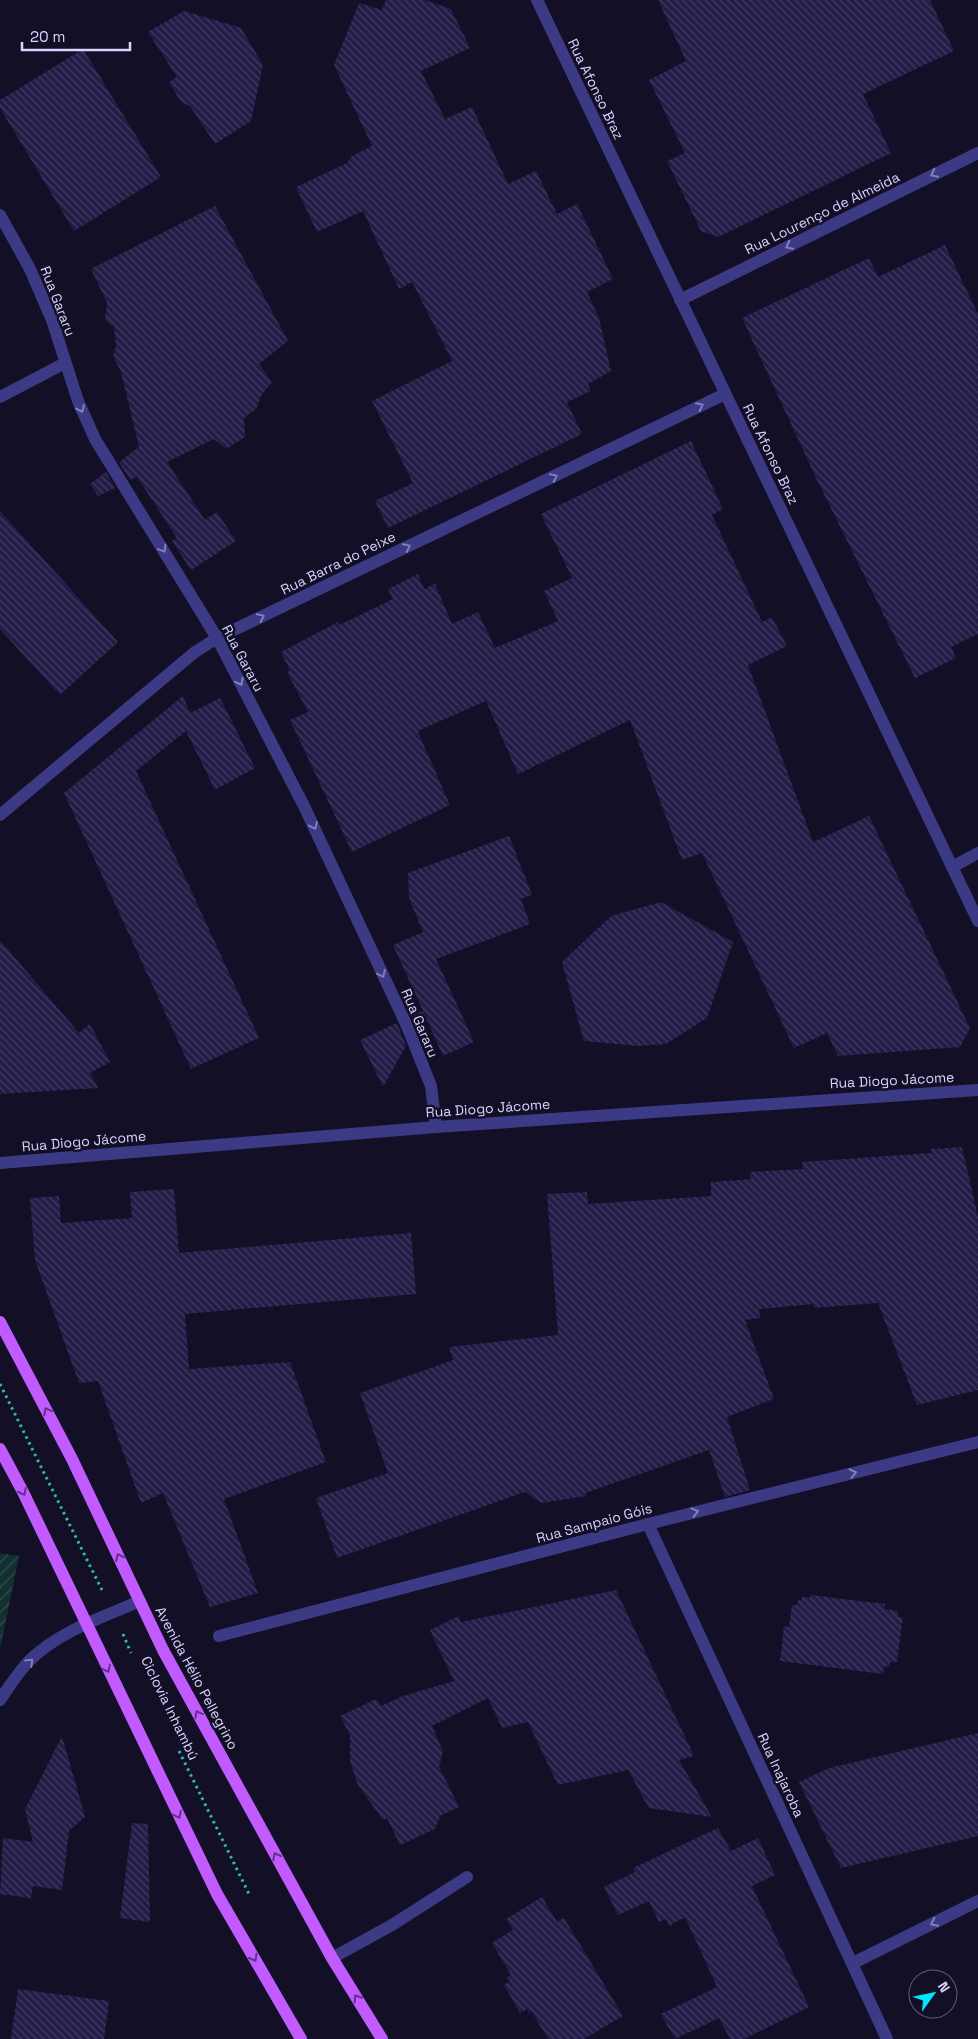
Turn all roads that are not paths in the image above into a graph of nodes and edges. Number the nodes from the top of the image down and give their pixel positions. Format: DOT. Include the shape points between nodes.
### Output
graph roads {
  1 [pos="537,0"];
  2 [pos="978,153"];
  3 [pos="0,215"];
  4 [pos="680,300"];
  5 [pos="64,363"];
  6 [pos="725,394"];
  7 [pos="0,397"];
  8 [pos="217,638"];
  9 [pos="0,815"];
  10 [pos="978,853"];
  11 [pos="952,867"];
  12 [pos="978,921"];
  13 [pos="978,1090"];
  14 [pos="436,1126"];
  15 [pos="0,1163"];
  16 [pos="0,1322"];
  17 [pos="978,1442"];
  18 [pos="0,1449"];
  19 [pos="648,1524"];
  20 [pos="140,1601"];
  21 [pos="85,1625"];
  22 [pos="218,1636"];
  23 [pos="0,1700"];
  24 [pos="467,1877"];
  25 [pos="978,1902"];
  26 [pos="332,1958"];
  27 [pos="853,1963"];
  28 [pos="300,2039"];
  29 [pos="382,2039"];
  30 [pos="887,2039"];
  1 -- 4 [label="street, Rua Afonso Braz"];
  2 -- 4 [label="street, Rua Lourenço de Almeida, one-way"];
  3 -- 5 [label="street, Rua Gararu" via="30,269 52,320"];
  4 -- 6 [label="street, Rua Afonso Braz"];
  5 -- 7 [label="street"];
  5 -- 8 [label="street, Rua Gararu, one-way" via="95,439"];
  8 -- 6 [label="street, Rua Barra do Peixe, one-way"];
  6 -- 11 [label="street, Rua Afonso Braz"];
  8 -- 9 [label="street, Rua Barra do Peixe" via="195,652"];
  8 -- 14 [label="street, Rua Gararu, one-way" via="304,806 407,1026 431,1086"];
  10 -- 11 [label="street"];
  11 -- 12 [label="street, Rua Afonso Braz"];
  13 -- 14 [label="street, Rua Diogo Jácome"];
  14 -- 15 [label="street, Rua Diogo Jácome"];
  20 -- 16 [label="main road, Avenida Hélio Pellegrino, one-way" via="72,1459"];
  19 -- 17 [label="street, Rua Sampaio Góis, one-way"];
  18 -- 21 [label="main road, one-way"];
  19 -- 22 [label="street, Rua Sampaio Góis"];
  19 -- 27 [label="street, Rua Inajaroba"];
  20 -- 21 [label="street"];
  26 -- 20 [label="main road, Avenida Hélio Pellegrino, one-way" via="168,1659"];
  23 -- 21 [label="street, one-way" via="29,1661"];
  21 -- 28 [label="main road, one-way" via="217,1894"];
  24 -- 26 [label="street" via="392,1925"];
  25 -- 27 [label="street, one-way"];
  29 -- 26 [label="main road, Avenida Hélio Pellegrino, one-way"];
  27 -- 30 [label="street, Rua Inajaroba"];
}
